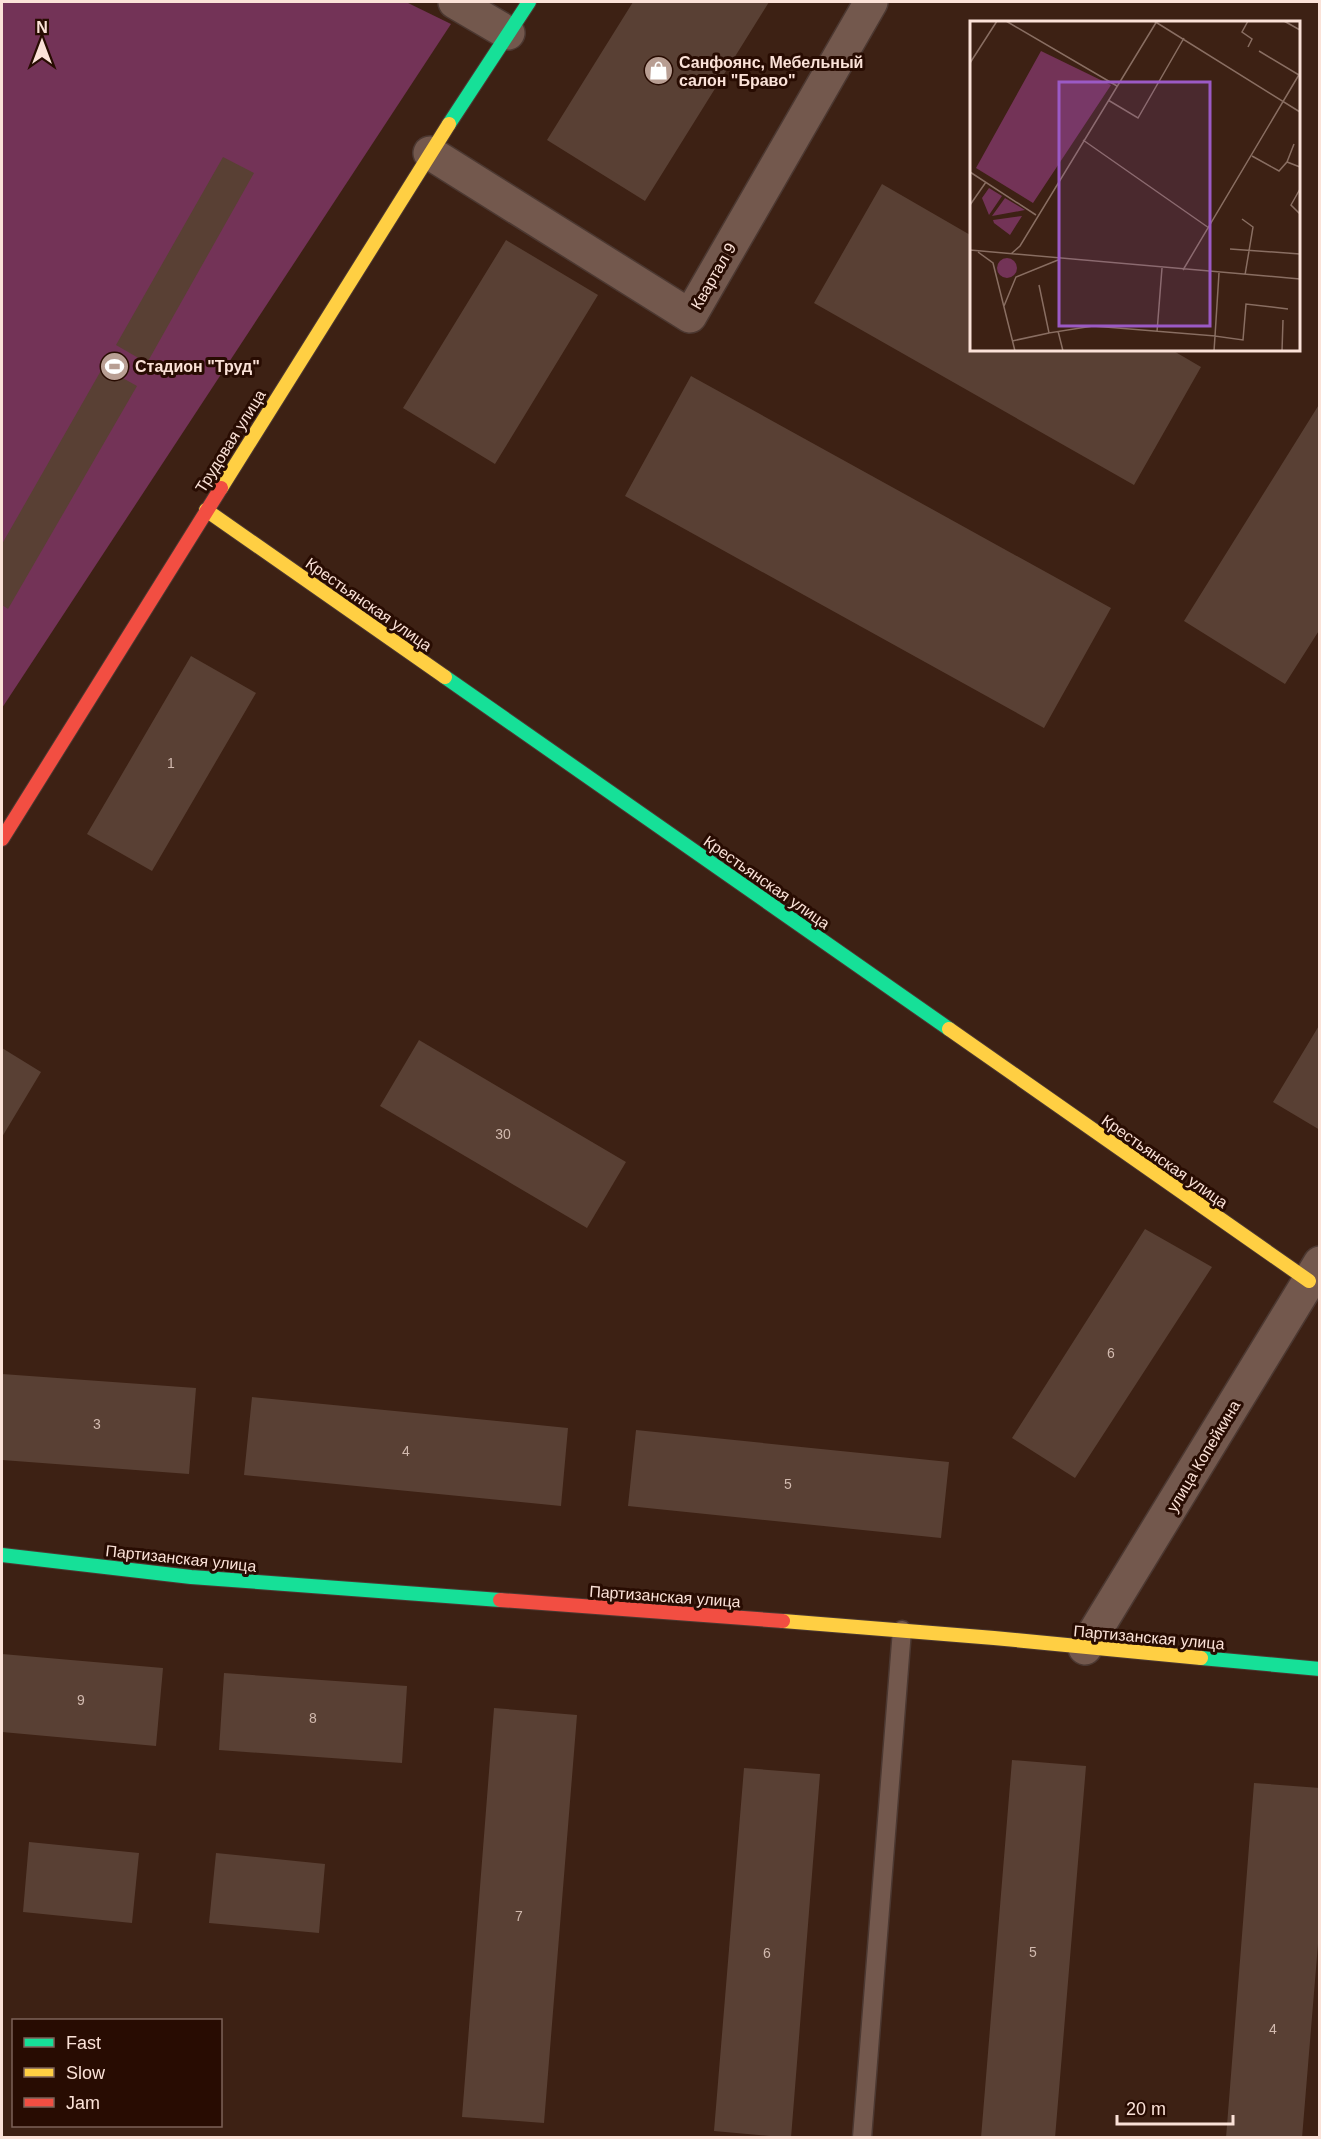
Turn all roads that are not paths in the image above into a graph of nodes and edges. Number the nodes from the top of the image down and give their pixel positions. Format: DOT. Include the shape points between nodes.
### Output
graph roads {
  1 [pos="455,2"];
  2 [pos="529,2"];
  3 [pos="871,2"];
  4 [pos="508,33"];
  5 [pos="430,153"];
  6 [pos="206,510"];
  7 [pos="2,839"];
  8 [pos="1314,1272"];
  9 [pos="4,1556"];
  10 [pos="902,1630"];
  11 [pos="1085,1648"];
  12 [pos="1320,1669"];
  13 [pos="862,2138"];
  1 -- 4 [label="street"];
  2 -- 4 [label="street, Трудовая улица"];
  3 -- 5 [label="street, Квартал 9" via="690,316"];
  4 -- 5 [label="street, Трудовая улица"];
  5 -- 6 [label="street, Трудовая улица"];
  6 -- 7 [label="street, Трудовая улица"];
  6 -- 8 [label="street, Крестьянская улица"];
  8 -- 11 [label="street, улица Копейкина"];
  9 -- 10 [label="street, Партизанская улица" via="191,1577"];
  10 -- 11 [label="street, Партизанская улица"];
  10 -- 13 [label="lane"];
  11 -- 12 [label="street, Партизанская улица"];
}
